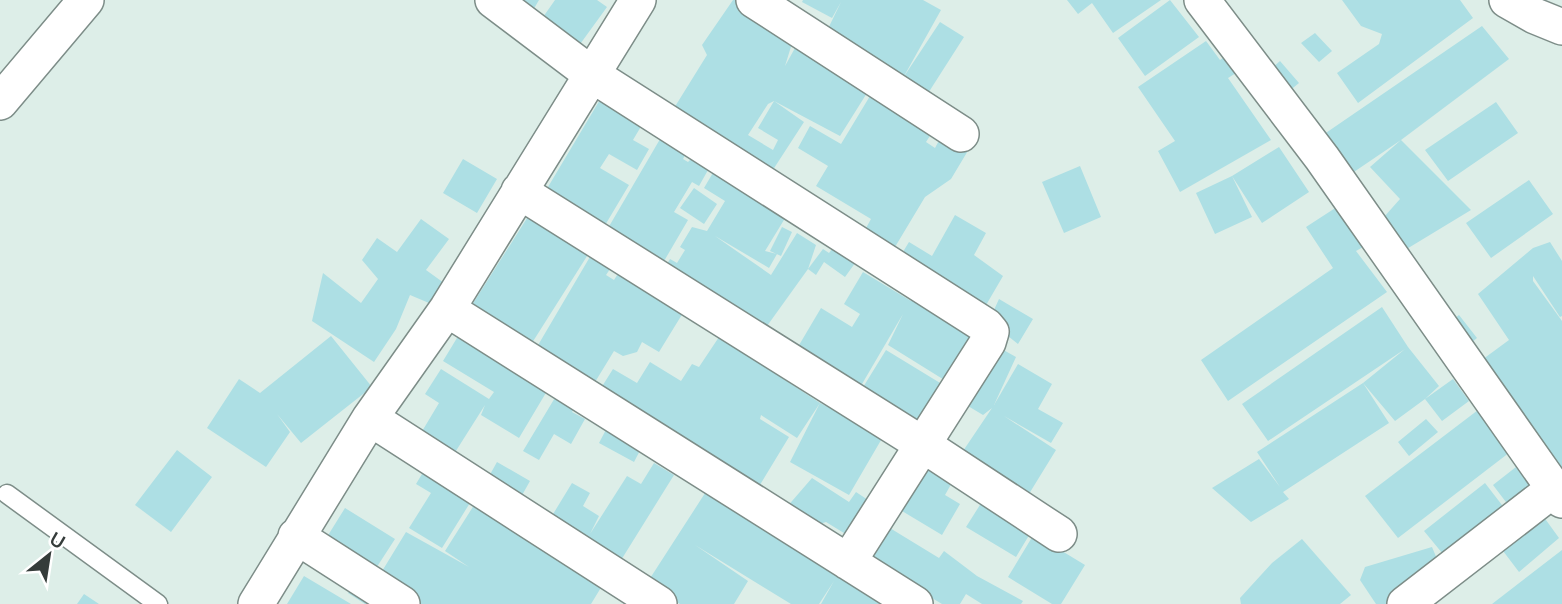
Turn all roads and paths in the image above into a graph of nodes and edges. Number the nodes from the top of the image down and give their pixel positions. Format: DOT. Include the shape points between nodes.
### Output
graph roads {
  1 [pos="86,0"];
  2 [pos="493,0"];
  3 [pos="638,0"];
  4 [pos="754,0"];
  5 [pos="1202,0"];
  6 [pos="1507,0"];
  7 [pos="1562,27"];
  8 [pos="591,74"];
  9 [pos="0,102"];
  10 [pos="961,134"];
  11 [pos="519,191"];
  12 [pos="447,309"];
  13 [pos="370,418"];
  14 [pos="922,444"];
  15 [pos="7,494"];
  16 [pos="1558,494"];
  17 [pos="1059,534"];
  18 [pos="296,536"];
  19 [pos="848,562"];
  20 [pos="158,604"];
  21 [pos="256,604"];
  22 [pos="402,604"];
  23 [pos="659,604"];
  24 [pos="915,604"];
  25 [pos="1405,604"];
  1 -- 9 [label="street"];
  2 -- 8 [label="street"];
  3 -- 8 [label="street"];
  4 -- 10 [label="street"];
  5 -- 16 [label="street" via="1322,158"];
  6 -- 7 [label="street"];
  8 -- 11 [label="street"];
  8 -- 14 [label="street" via="986,326 991,332 988,342"];
  11 -- 12 [label="street"];
  11 -- 14 [label="street"];
  12 -- 13 [label="street"];
  12 -- 19 [label="street"];
  13 -- 18 [label="street"];
  13 -- 23 [label="street"];
  14 -- 17 [label="street"];
  14 -- 19 [label="street"];
  15 -- 20 [label="lane"];
  16 -- 25 [label="street"];
  18 -- 21 [label="street"];
  18 -- 22 [label="street"];
  19 -- 24 [label="street"];
}
